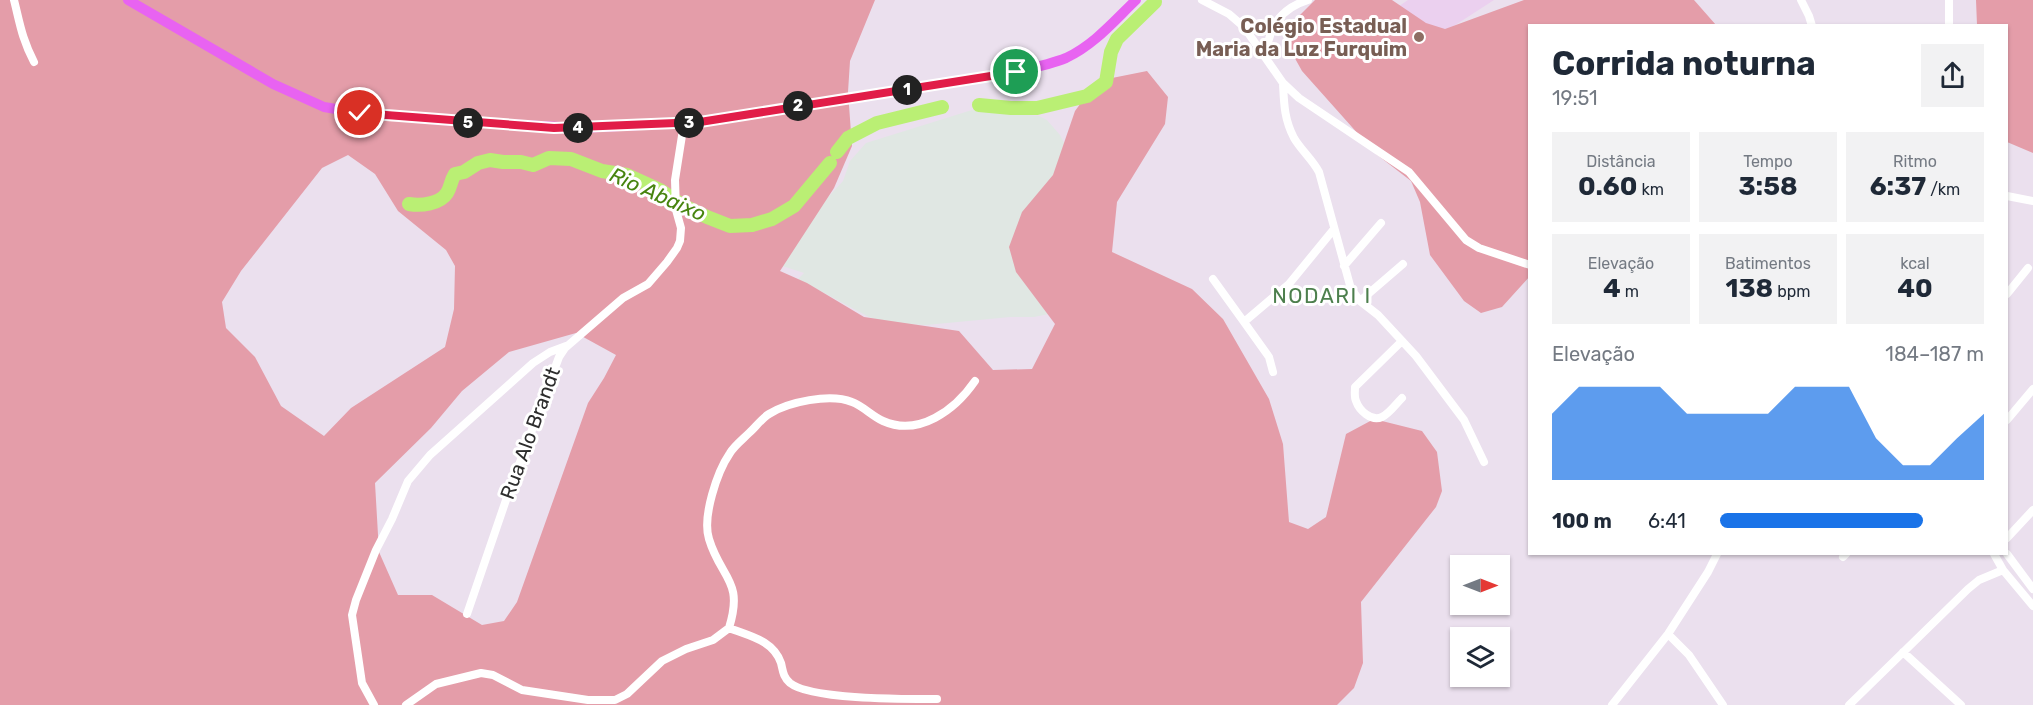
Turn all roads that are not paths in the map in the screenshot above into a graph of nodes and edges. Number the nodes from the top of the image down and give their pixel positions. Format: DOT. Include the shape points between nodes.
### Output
graph roads {
  1 [pos="14,0"];
  2 [pos="128,0"];
  3 [pos="1136,0"];
  4 [pos="1202,0"];
  5 [pos="1308,0"];
  6 [pos="1801,0"];
  7 [pos="1808,0"];
  8 [pos="1949,0"];
  9 [pos="1809,16"];
  10 [pos="1811,24"];
  11 [pos="1949,24"];
  12 [pos="1266,56"];
  13 [pos="34,62"];
  14 [pos="1283,83"];
  15 [pos="684,123"];
  16 [pos="2008,196"];
  17 [pos="2033,201"];
  18 [pos="1381,223"];
  19 [pos="1334,229"];
  20 [pos="1403,264"];
  21 [pos="1528,264"];
  22 [pos="1344,266"];
  23 [pos="2028,268"];
  24 [pos="1213,279"];
  25 [pos="2008,293"];
  26 [pos="1360,301"];
  27 [pos="1244,322"];
  28 [pos="1402,341"];
  29 [pos="570,344"];
  30 [pos="1273,372"];
  31 [pos="975,381"];
  32 [pos="2033,389"];
  33 [pos="1402,398"];
  34 [pos="2008,419"];
  35 [pos="1484,462"];
  36 [pos="2033,510"];
  37 [pos="2008,537"];
  38 [pos="1716,555"];
  39 [pos="1995,555"];
  40 [pos="2008,555"];
  41 [pos="2003,570"];
  42 [pos="2033,589"];
  43 [pos="2033,606"];
  44 [pos="467,614"];
  45 [pos="729,628"];
  46 [pos="1668,634"];
  47 [pos="1903,652"];
  48 [pos="937,699"];
  49 [pos="374,705"];
  50 [pos="406,705"];
  51 [pos="1612,705"];
  52 [pos="1723,705"];
  53 [pos="1850,705"];
  54 [pos="1961,705"];
  1 -- 13 [label="street" via="18,23"];
  2 -- 15 [label="main road" via="273,84 324,107 520,126 579,128"];
  3 -- 15 [label="main road" via="1081,50 1034,68 979,80"];
  4 -- 12 [label="street" via="1244,27"];
  5 -- 12 [label="street" via="1282,13 1270,32"];
  6 -- 9 [label="street"];
  7 -- 9 [label="street"];
  8 -- 11 [label="street"];
  9 -- 10 [label="street"];
  12 -- 14 [label="street"];
  14 -- 19 [label="street" via="1284,113 1295,139 1319,172"];
  14 -- 21 [label="street" via="1299,98 1409,172 1466,240"];
  15 -- 29 [label="street, Rua Alo Brandt" via="675,180 680,241 648,284 623,298"];
  16 -- 17 [label="street"];
  18 -- 22 [label="street"];
  19 -- 22 [label="street"];
  19 -- 27 [label="street" via="1289,284"];
  20 -- 26 [label="street"];
  22 -- 26 [label="street" via="1351,289"];
  23 -- 25 [label="street"];
  24 -- 27 [label="street"];
  26 -- 28 [label="street"];
  27 -- 30 [label="street" via="1269,357"];
  28 -- 33 [label="street" via="1355,387 1354,399 1376,419"];
  28 -- 35 [label="street" via="1464,420"];
  29 -- 44 [label="street, Rua Alo Brandt" via="554,368"];
  29 -- 49 [label="street" via="533,363 430,455 408,481 352,615 362,683"];
  31 -- 45 [label="street" via="933,420 911,426 897,426 852,402 836,398 800,402 769,414 730,452 707,512 706,528 716,560 733,587"];
  32 -- 34 [label="street"];
  36 -- 37 [label="street"];
  38 -- 46 [label="street"];
  39 -- 41 [label="street"];
  40 -- 42 [label="street"];
  41 -- 43 [label="street"];
  41 -- 47 [label="street" via="1968,589"];
  45 -- 48 [label="street" via="770,645 784,677 797,687 821,693"];
  45 -- 50 [label="street" via="713,640 662,661 627,694 615,700 522,690 481,673 436,684"];
  46 -- 51 [label="street"];
  46 -- 52 [label="street" via="1700,669"];
  47 -- 53 [label="street"];
  47 -- 54 [label="street"];
}
